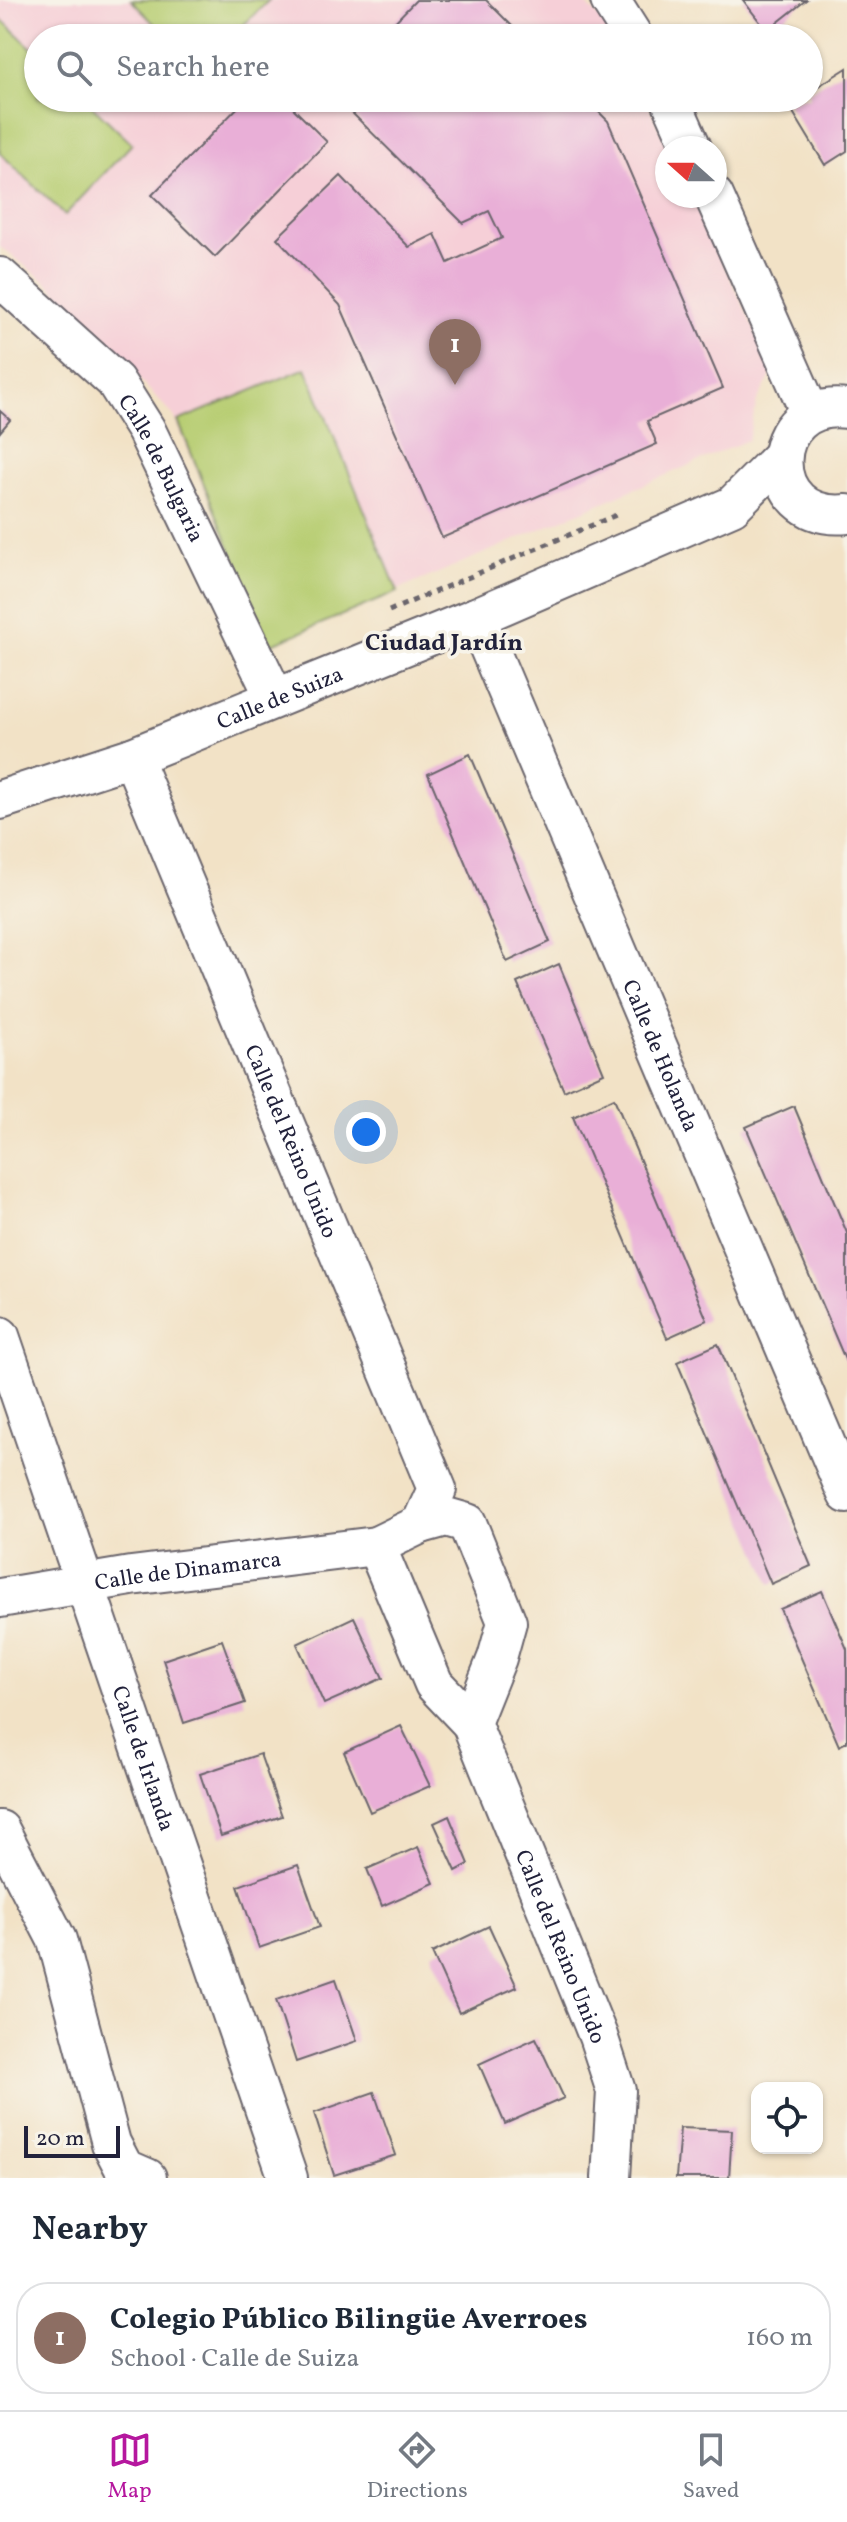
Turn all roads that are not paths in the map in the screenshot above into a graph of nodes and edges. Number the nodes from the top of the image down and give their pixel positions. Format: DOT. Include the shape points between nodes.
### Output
graph roads {
  1 [pos="610,0"];
  2 [pos="625,24"];
  3 [pos="676,112"];
  4 [pos="687,136"];
  5 [pos="719,208"];
  6 [pos="0,277"];
  7 [pos="847,409"];
  8 [pos="810,413"];
  9 [pos="782,456"];
  10 [pos="732,506"];
  11 [pos="829,512"];
  12 [pos="476,617"];
  13 [pos="274,696"];
  14 [pos="132,757"];
  15 [pos="0,800"];
  16 [pos="0,1336"];
  17 [pos="847,1494"];
  18 [pos="421,1524"];
  19 [pos="376,1546"];
  20 [pos="87,1585"];
  21 [pos="0,1598"];
  22 [pos="471,1723"];
  23 [pos="0,1830"];
  24 [pos="147,2178"];
  25 [pos="288,2178"];
  26 [pos="611,2178"];
  1 -- 2 [label="street"];
  3 -- 4 [label="street"];
  5 -- 8 [label="street"];
  6 -- 13 [label="street, Calle de Bulgaria" via="115,381 146,430"];
  7 -- 8 [label="street"];
  8 -- 9 [label="street" via="791,431"];
  9 -- 10 [label="street"];
  9 -- 11 [label="street" via="783,477 793,496"];
  10 -- 11 [label="street"];
  10 -- 12 [label="street, Calle de Suiza"];
  12 -- 13 [label="street, Calle de Suiza"];
  12 -- 17 [label="street, Calle de Holanda"];
  13 -- 14 [label="street, Calle de Suiza"];
  14 -- 15 [label="street, Calle de Suiza"];
  14 -- 18 [label="street, Calle del Reino Unido" via="437,1489"];
  16 -- 20 [label="street, Calle de Irlanda"];
  18 -- 19 [label="street"];
  18 -- 22 [label="street" via="446,1517 467,1523 507,1622"];
  19 -- 20 [label="street, Calle de Dinamarca"];
  19 -- 22 [label="street, Calle del Reino Unido" via="434,1684"];
  20 -- 21 [label="street, Calle de Dinamarca"];
  20 -- 25 [label="street, Calle de Irlanda"];
  22 -- 26 [label="street, Calle del Reino Unido" via="616,2091"];
  23 -- 24 [label="street" via="57,1940 111,2143 124,2168"];
}
